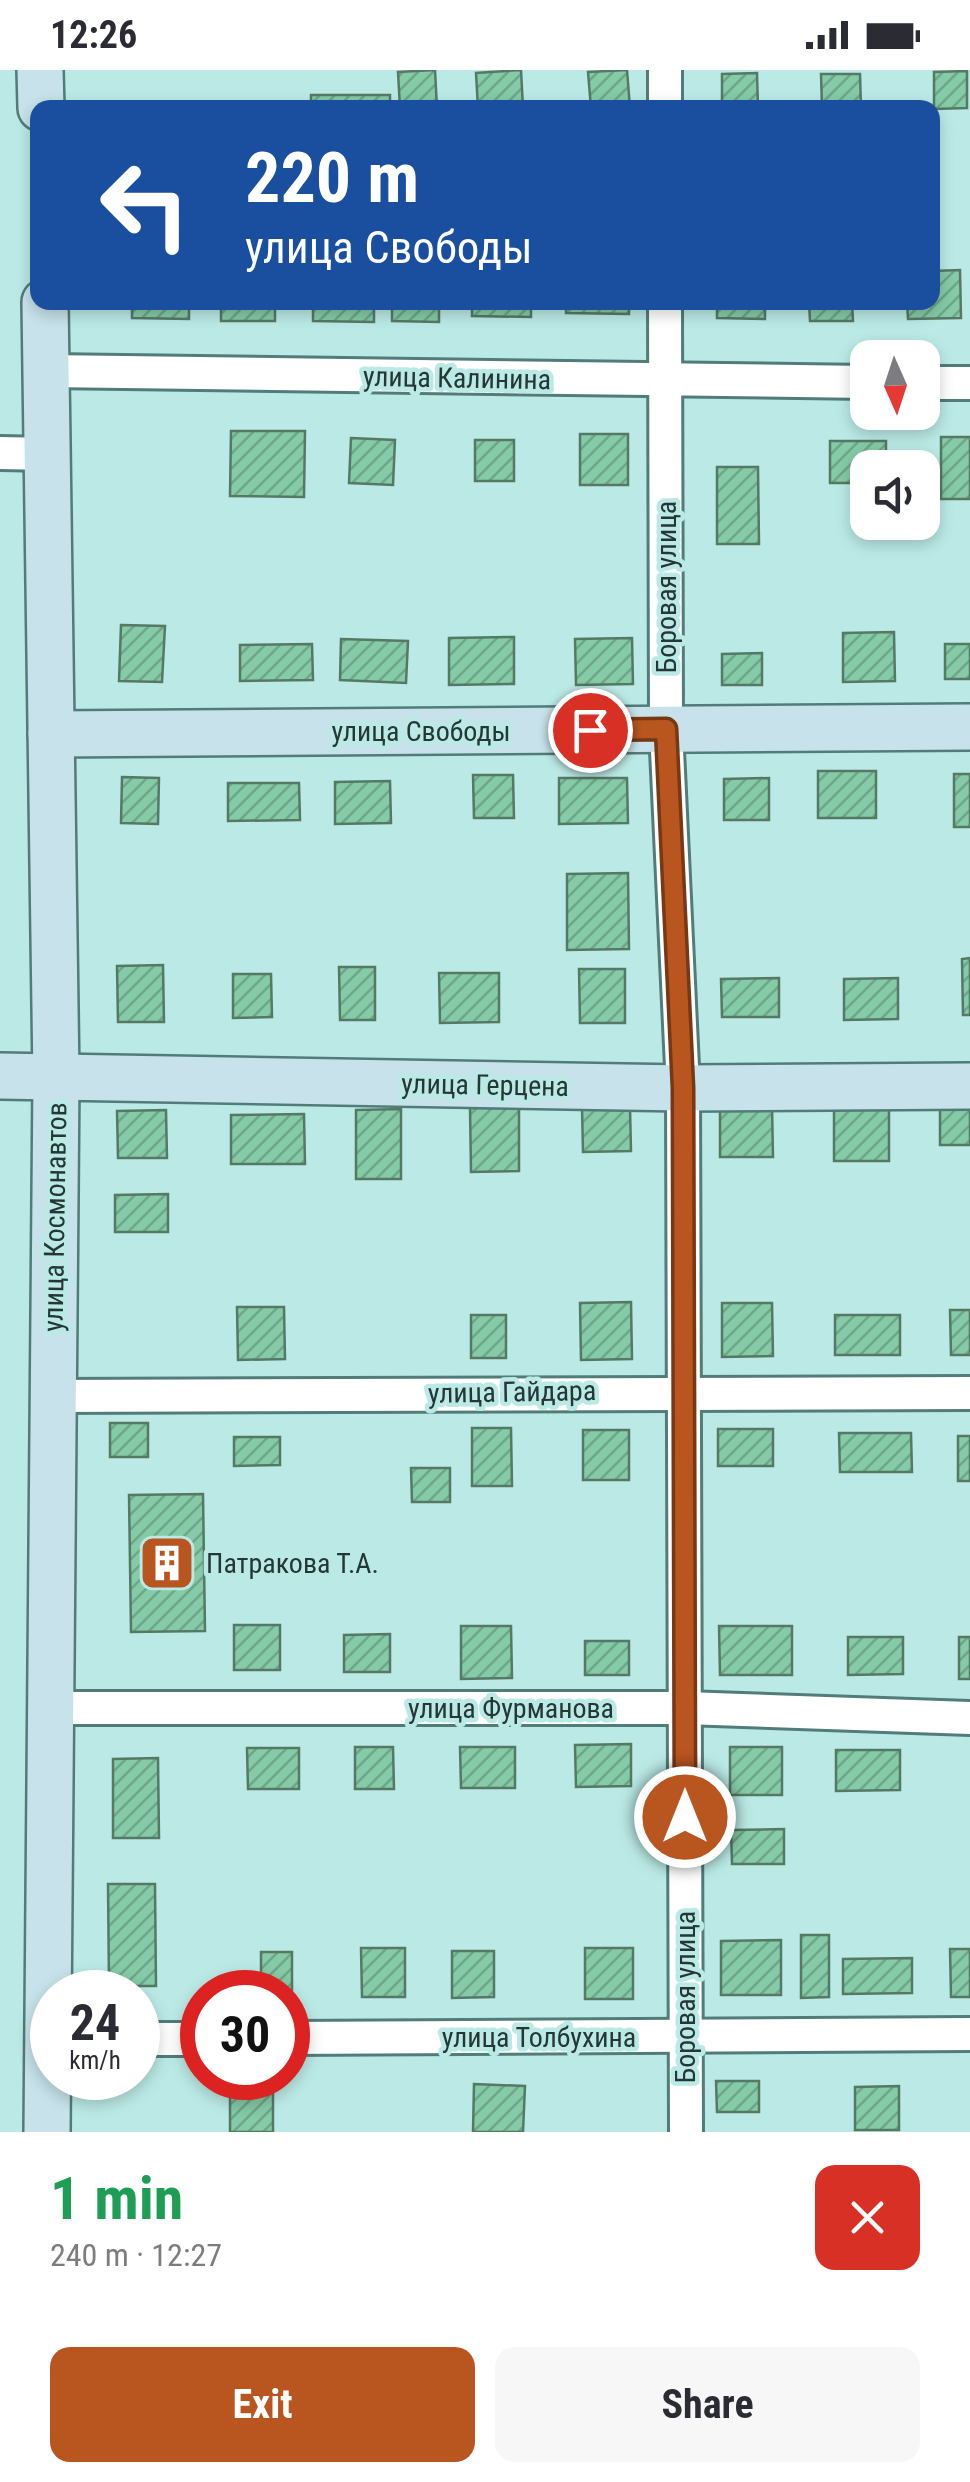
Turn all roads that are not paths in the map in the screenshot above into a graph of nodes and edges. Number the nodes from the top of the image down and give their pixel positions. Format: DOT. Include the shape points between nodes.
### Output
graph roads {
  1 [pos="40,70"];
  2 [pos="665,70"];
  3 [pos="41,100"];
  4 [pos="665,100"];
  5 [pos="45,310"];
  6 [pos="666,310"];
  7 [pos="46,371"];
  8 [pos="666,380"];
  9 [pos="850,382"];
  10 [pos="940,383"];
  11 [pos="970,383"];
  12 [pos="0,453"];
  13 [pos="48,454"];
  14 [pos="970,727"];
  15 [pos="666,729"];
  16 [pos="51,734"];
  17 [pos="0,1076"];
  18 [pos="56,1078"];
  19 [pos="970,1086"];
  20 [pos="683,1088"];
  21 [pos="684,1391"];
  22 [pos="970,1393"];
  23 [pos="53,1396"];
  24 [pos="51,1708"];
  25 [pos="684,1708"];
  26 [pos="970,1718"];
  27 [pos="50,1970"];
  28 [pos="970,2034"];
  29 [pos="686,2036"];
  30 [pos="310,2038"];
  31 [pos="49,2100"];
  32 [pos="48,2132"];
  33 [pos="686,2132"];
  1 -- 3 [label="street"];
  2 -- 4 [label="street"];
  5 -- 7 [label="street, улица Космонавтов"];
  6 -- 8 [label="street, Боровая улица"];
  7 -- 8 [label="street, улица Калинина"];
  7 -- 13 [label="street, улица Космонавтов"];
  8 -- 9 [label="street, улица Калинина"];
  8 -- 15 [label="street, Боровая улица"];
  10 -- 11 [label="street"];
  12 -- 13 [label="street"];
  13 -- 16 [label="street, улица Космонавтов"];
  14 -- 15 [label="street, улица Свободы"];
  15 -- 16 [label="street, улица Свободы"];
  15 -- 20 [label="street, Боровая улица"];
  16 -- 18 [label="street, улица Космонавтов"];
  17 -- 18 [label="street, улица Герцена"];
  18 -- 20 [label="street, улица Герцена"];
  18 -- 23 [label="street, улица Космонавтов"];
  19 -- 20 [label="street, улица Герцена"];
  20 -- 21 [label="street, Боровая улица"];
  21 -- 22 [label="street, улица Гайдара"];
  21 -- 23 [label="street, улица Гайдара"];
  21 -- 25 [label="street, Боровая улица"];
  23 -- 24 [label="street, улица Космонавтов"];
  24 -- 25 [label="street, улица Фурманова"];
  24 -- 27 [label="street, улица Космонавтов"];
  25 -- 26 [label="street, улица Фурманова"];
  25 -- 29 [label="street, Боровая улица"];
  28 -- 29 [label="street, улица Толбухина"];
  29 -- 30 [label="street, улица Толбухина"];
  29 -- 33 [label="street, Боровая улица"];
  31 -- 32 [label="street, улица Космонавтов"];
}
